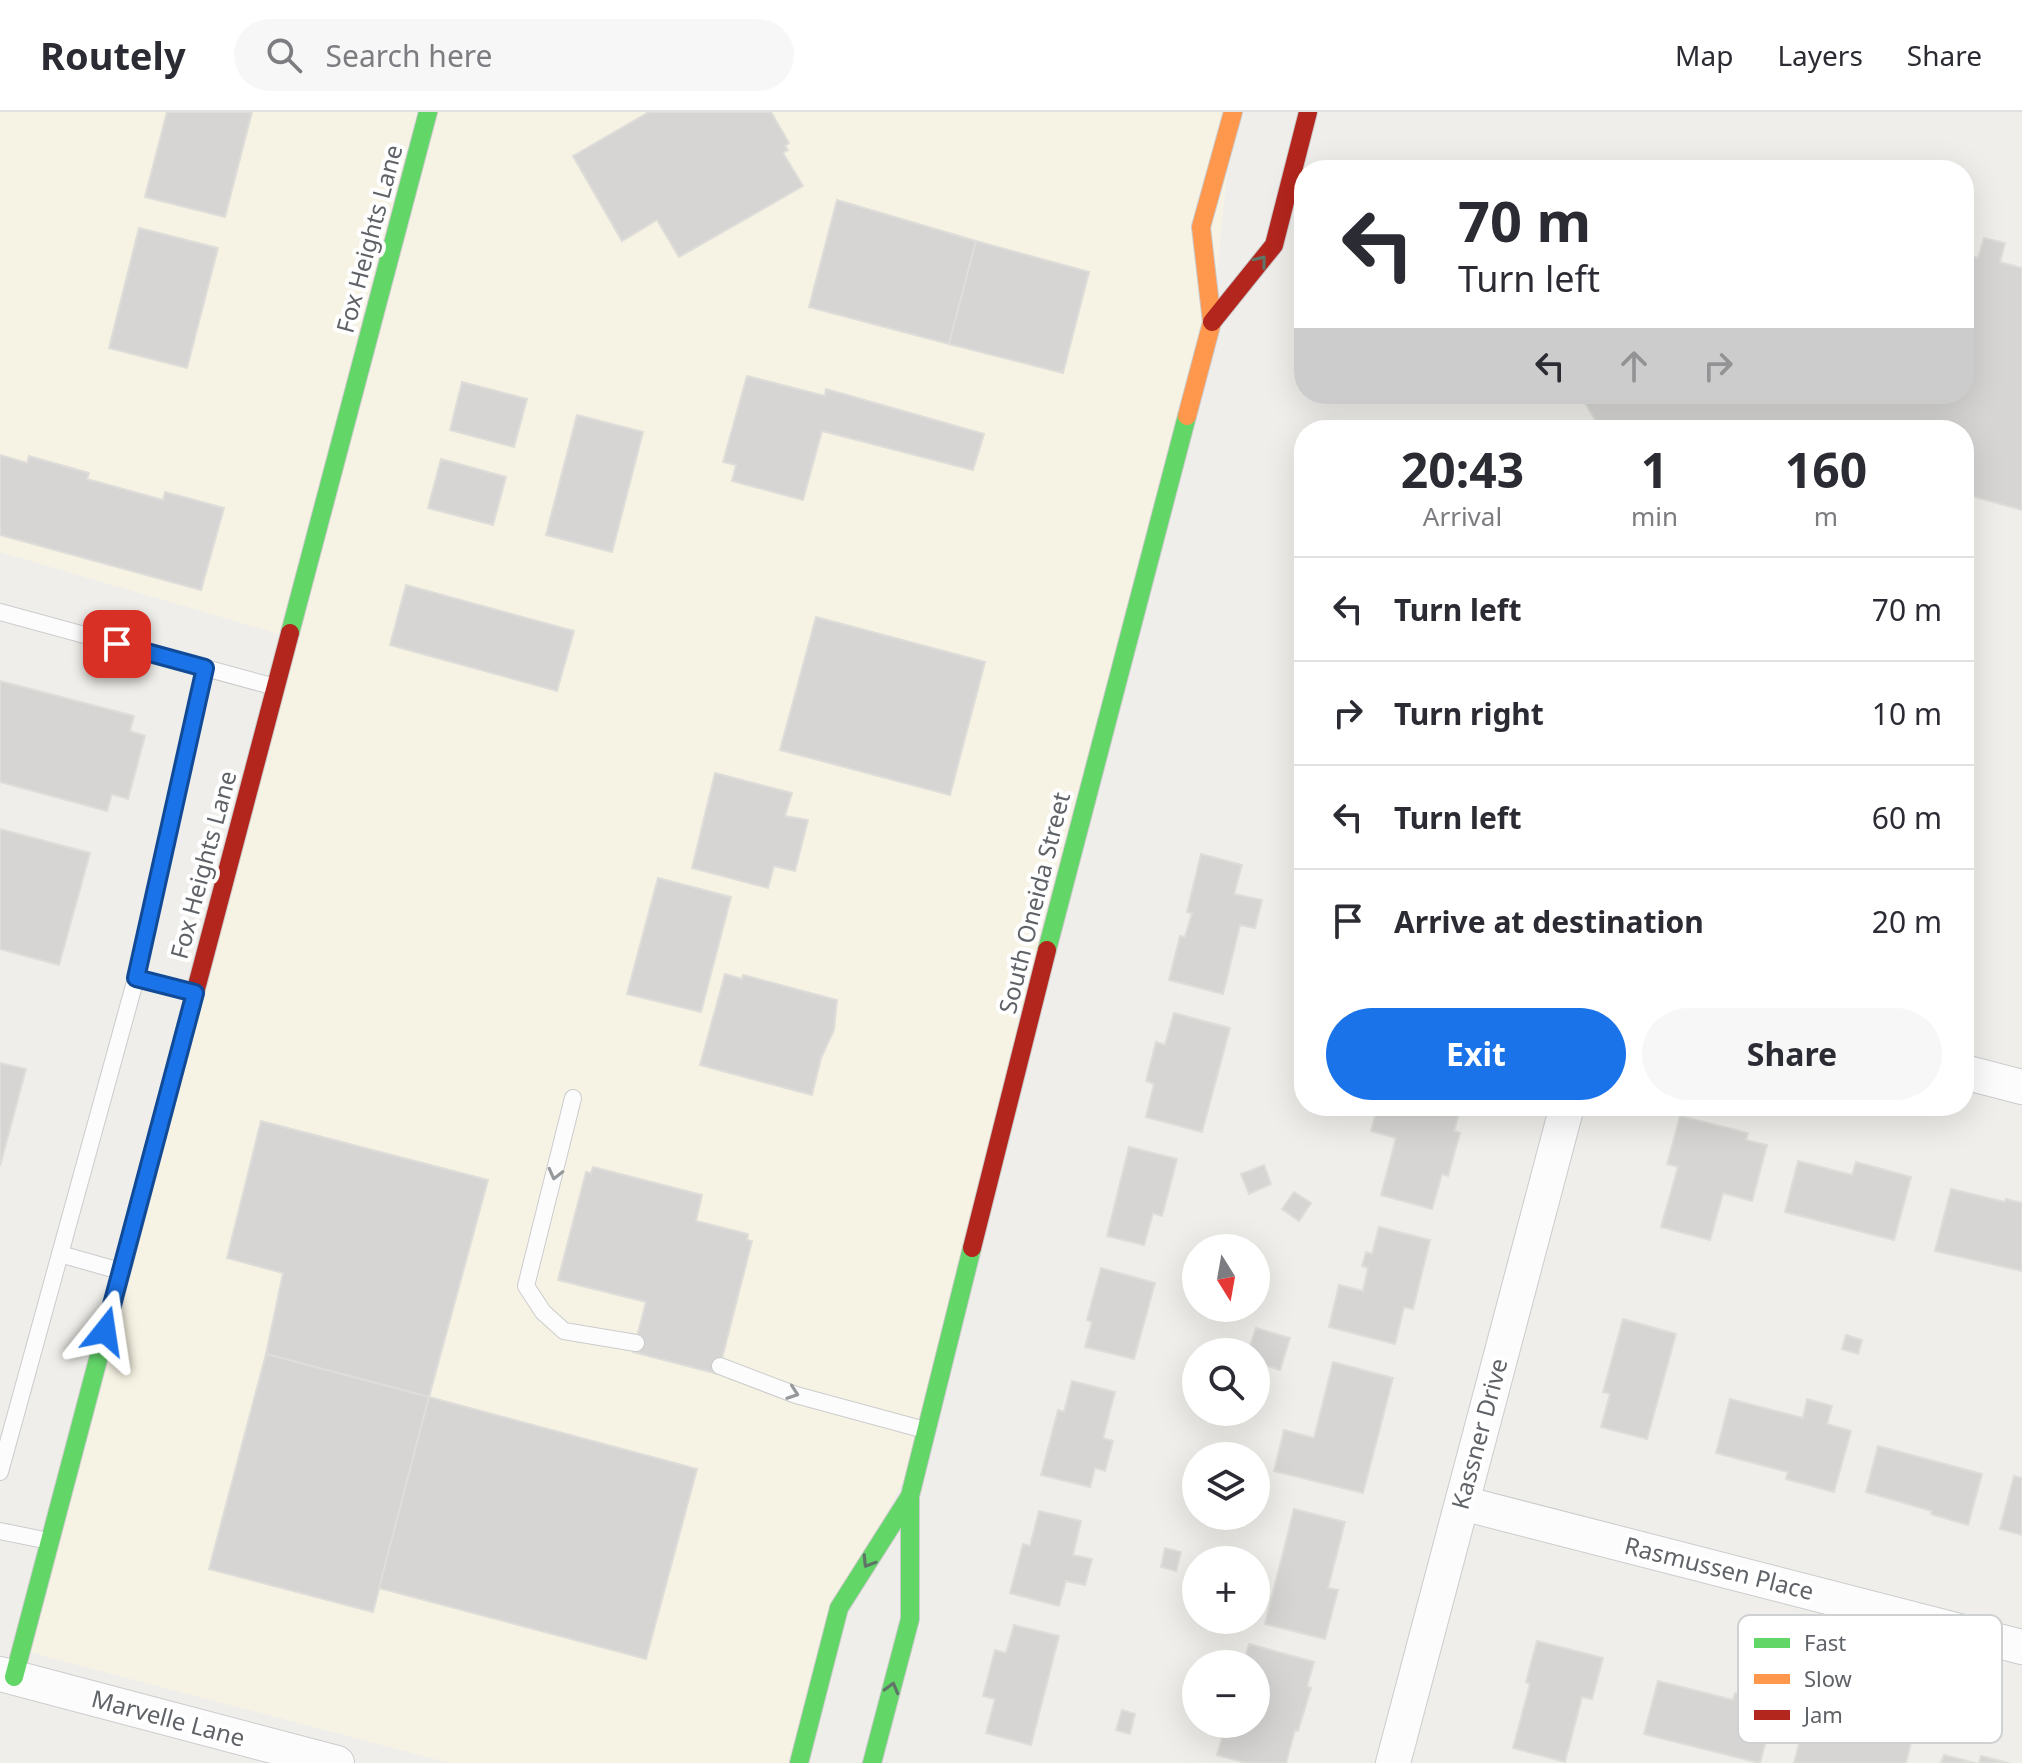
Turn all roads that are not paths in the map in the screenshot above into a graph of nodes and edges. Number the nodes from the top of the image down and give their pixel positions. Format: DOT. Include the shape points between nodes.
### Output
graph roads {
  1 [pos="428,112"];
  2 [pos="1233,112"];
  3 [pos="1308,112"];
  4 [pos="1296,160"];
  5 [pos="1294,167"];
  6 [pos="1212,322"];
  7 [pos="0,612"];
  8 [pos="205,668"];
  9 [pos="276,687"];
  10 [pos="136,978"];
  11 [pos="195,993"];
  12 [pos="1974,1075"];
  13 [pos="2022,1087"];
  14 [pos="573,1098"];
  15 [pos="1564,1116"];
  16 [pos="60,1254"];
  17 [pos="121,1271"];
  18 [pos="636,1343"];
  19 [pos="720,1366"];
  20 [pos="928,1431"];
  21 [pos="0,1472"];
  22 [pos="910,1496"];
  23 [pos="1462,1503"];
  24 [pos="0,1531"];
  25 [pos="50,1541"];
  26 [pos="1898,1615"];
  27 [pos="2002,1642"];
  28 [pos="2022,1647"];
  29 [pos="7,1676"];
  30 [pos="337,1763"];
  31 [pos="799,1763"];
  32 [pos="872,1763"];
  33 [pos="1393,1763"];
  1 -- 9 [label="street, Fox Heights Lane"];
  2 -- 6 [label="street, South Oneida Street" via="1201,227"];
  4 -- 3 [label="street, South Oneida Street, one-way"];
  6 -- 5 [label="street, South Oneida Street, one-way" via="1274,245"];
  6 -- 20 [label="street, South Oneida Street" via="1080,819"];
  7 -- 8 [label="lane"];
  8 -- 9 [label="lane"];
  8 -- 10 [label="lane"];
  9 -- 11 [label="street, Fox Heights Lane"];
  10 -- 11 [label="lane"];
  10 -- 16 [label="lane"];
  11 -- 17 [label="street, Fox Heights Lane"];
  12 -- 13 [label="street"];
  14 -- 18 [label="lane, one-way" via="526,1286 564,1331"];
  15 -- 23 [label="street, Kassner Drive"];
  16 -- 17 [label="lane"];
  16 -- 21 [label="lane"];
  17 -- 25 [label="street, Fox Heights Lane"];
  19 -- 20 [label="lane, one-way" via="796,1395"];
  20 -- 22 [label="street, South Oneida Street"];
  22 -- 31 [label="street, South Oneida Street, one-way" via="839,1608"];
  32 -- 22 [label="street, South Oneida Street, one-way" via="910,1619"];
  23 -- 26 [label="street, Rasmussen Place"];
  23 -- 33 [label="street, Kassner Drive"];
  24 -- 25 [label="lane"];
  25 -- 29 [label="street, Fox Heights Lane"];
  27 -- 28 [label="street, Rasmussen Place"];
  29 -- 30 [label="street, Marvelle Lane"];
}
